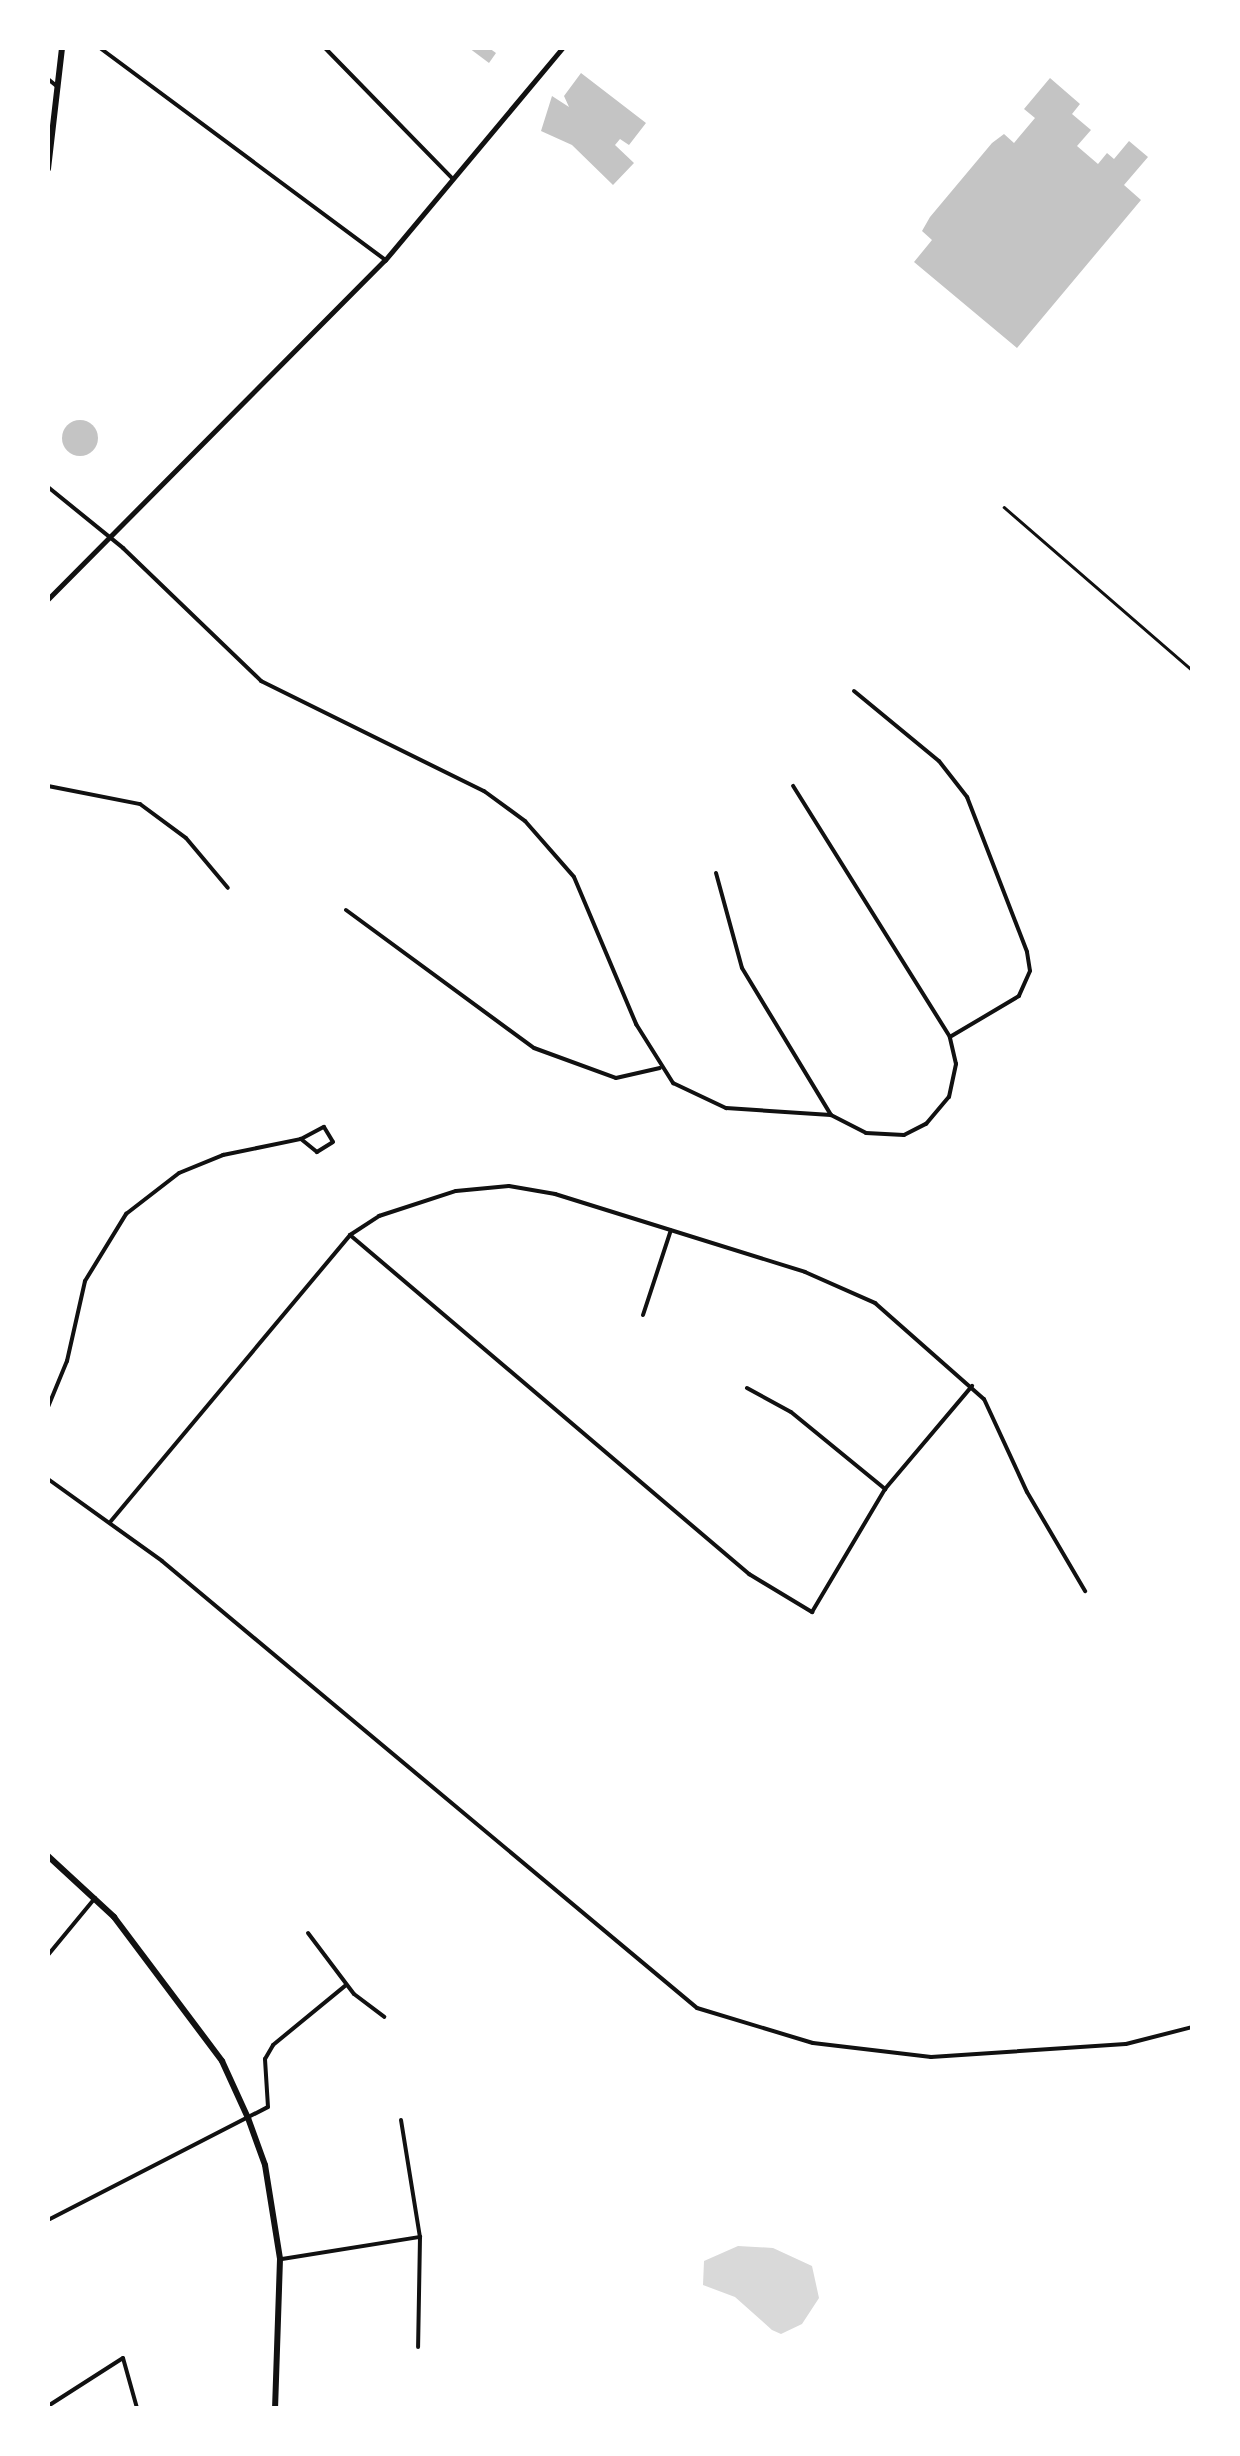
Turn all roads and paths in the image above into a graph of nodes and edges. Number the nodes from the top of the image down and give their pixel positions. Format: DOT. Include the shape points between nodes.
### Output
graph roads {
  1 [pos="62,48"];
  2 [pos="100,48"];
  3 [pos="324,48"];
  4 [pos="562,48"];
  5 [pos="48,79"];
  6 [pos="58,87"];
  7 [pos="48,169"];
  8 [pos="453,179"];
  9 [pos="385,260"];
  10 [pos="48,487"];
  11 [pos="1004,507"];
  12 [pos="110,537"];
  13 [pos="48,600"];
  14 [pos="1192,670"];
  15 [pos="854,692"];
  16 [pos="48,786"];
  17 [pos="794,786"];
  18 [pos="716,873"];
  19 [pos="228,888"];
  20 [pos="346,910"];
  21 [pos="950,1037"];
  22 [pos="660,1068"];
  23 [pos="831,1115"];
  24 [pos="300,1139"];
  25 [pos="671,1230"];
  26 [pos="350,1235"];
  27 [pos="643,1314"];
  28 [pos="972,1386"];
  29 [pos="747,1388"];
  30 [pos="48,1406"];
  31 [pos="48,1480"];
  32 [pos="885,1490"];
  33 [pos="110,1521"];
  34 [pos="1084,1591"];
  35 [pos="48,1856"];
  36 [pos="95,1898"];
  37 [pos="308,1933"];
  38 [pos="48,1955"];
  39 [pos="346,1985"];
  40 [pos="384,2017"];
  41 [pos="1192,2027"];
  42 [pos="248,2118"];
  43 [pos="401,2120"];
  44 [pos="48,2220"];
  45 [pos="420,2237"];
  46 [pos="280,2260"];
  47 [pos="418,2347"];
  48 [pos="48,2406"];
  49 [pos="137,2408"];
  50 [pos="275,2408"];
  1 -- 6 [label="main road"];
  2 -- 9 [label="street"];
  3 -- 8 [label="street"];
  4 -- 8 [label="street"];
  5 -- 6 [label="street"];
  6 -- 7 [label="main road"];
  8 -- 9 [label="street"];
  9 -- 12 [label="street"];
  10 -- 12 [label="street"];
  11 -- 14 [label="lane"];
  12 -- 13 [label="street"];
  12 -- 22 [label="street" via="261,681 484,792 526,821 574,876"];
  15 -- 21 [label="street" via="939,761 968,798 1027,952 1030,970 1019,996"];
  16 -- 19 [label="street" via="140,804 186,838"];
  17 -- 21 [label="street"];
  18 -- 23 [label="street" via="742,968"];
  20 -- 22 [label="street" via="534,1048 616,1078"];
  21 -- 23 [label="street" via="953,1088 926,1124 883,1136"];
  22 -- 23 [label="street" via="707,1103"];
  24 -- 24 [label="street" via="317,1152 333,1142 324,1127"];
  24 -- 30 [label="street" via="203,1162 126,1214 85,1280 67,1360"];
  25 -- 26 [label="street" via="556,1194 490,1186 378,1216"];
  25 -- 27 [label="street"];
  25 -- 28 [label="street" via="859,1292"];
  26 -- 32 [label="street" via="749,1574 812,1612"];
  26 -- 33 [label="street"];
  28 -- 32 [label="street"];
  28 -- 34 [label="street" via="995,1414 1026,1492"];
  29 -- 32 [label="street" via="791,1412"];
  31 -- 33 [label="street"];
  33 -- 41 [label="street" via="607,1939 707,2012 813,2042 931,2057 1126,2044"];
  35 -- 36 [label="main road"];
  36 -- 38 [label="street"];
  36 -- 42 [label="main road" via="215,2052"];
  37 -- 39 [label="street"];
  39 -- 40 [label="street"];
  39 -- 42 [label="street" via="273,2045 266,2059 270,2102"];
  42 -- 44 [label="street"];
  42 -- 46 [label="main road" via="265,2165"];
  43 -- 45 [label="street"];
  45 -- 46 [label="street"];
  45 -- 47 [label="street"];
  46 -- 50 [label="main road"];
  48 -- 49 [label="street" via="123,2358"];
}
